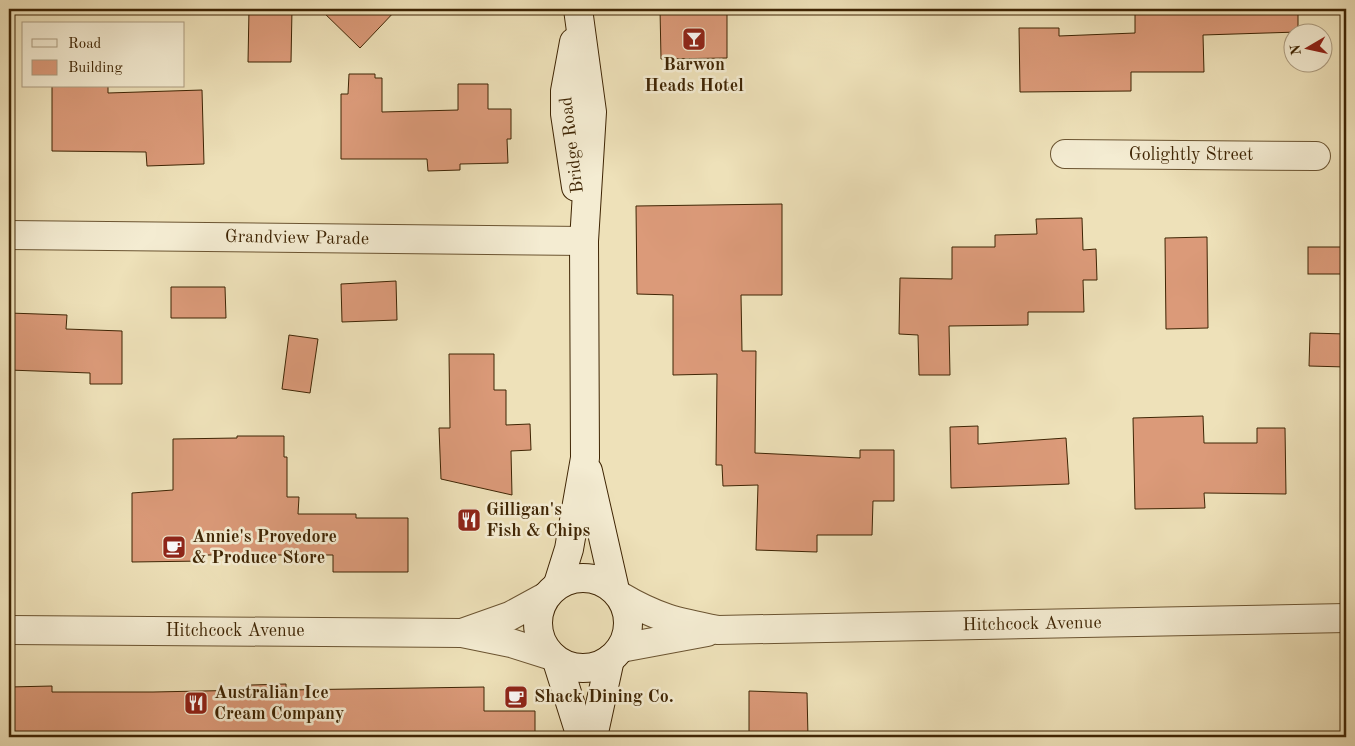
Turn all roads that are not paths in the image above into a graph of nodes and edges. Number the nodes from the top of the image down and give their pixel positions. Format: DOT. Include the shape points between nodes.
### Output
graph roads {
  1 [pos="578,14"];
  2 [pos="1065,154"];
  3 [pos="1316,156"];
  4 [pos="9,235"];
  5 [pos="584,241"];
  6 [pos="585,458"];
  7 [pos="551,591"];
  8 [pos="618,593"];
  9 [pos="1346,618"];
  10 [pos="9,630"];
  11 [pos="718,630"];
  12 [pos="462,633"];
  13 [pos="616,654"];
  14 [pos="554,658"];
  15 [pos="581,737"];
  16 [pos="593,737"];
  1 -- 5 [label="street, Bridge Road" via="565,91 565,114"];
  2 -- 3 [label="street, Golightly Street"];
  4 -- 5 [label="street, Grandview Parade"];
  5 -- 6 [label="street, Bridge Road"];
  6 -- 7 [label="street, Bridge Road" via="569,549"];
  6 -- 8 [label="street, Bridge Road"];
  7 -- 8 [label="street" via="572,578 588,577 602,581"];
  7 -- 12 [label="street, Hitchcock Avenue" via="510,616"];
  7 -- 14 [label="street" via="539,612 538,628 542,643"];
  8 -- 11 [label="street, Hitchcock Avenue" via="648,612 676,622"];
  8 -- 13 [label="street" via="627,608 629,622 627,636"];
  9 -- 11 [label="street, Hitchcock Avenue"];
  10 -- 12 [label="street, Hitchcock Avenue"];
  11 -- 13 [label="street, Hitchcock Avenue"];
  12 -- 14 [label="street, Hitchcock Avenue"];
  13 -- 14 [label="street" via="598,666 584,669 570,667"];
  13 -- 16 [label="street"];
  14 -- 15 [label="street"];
}
